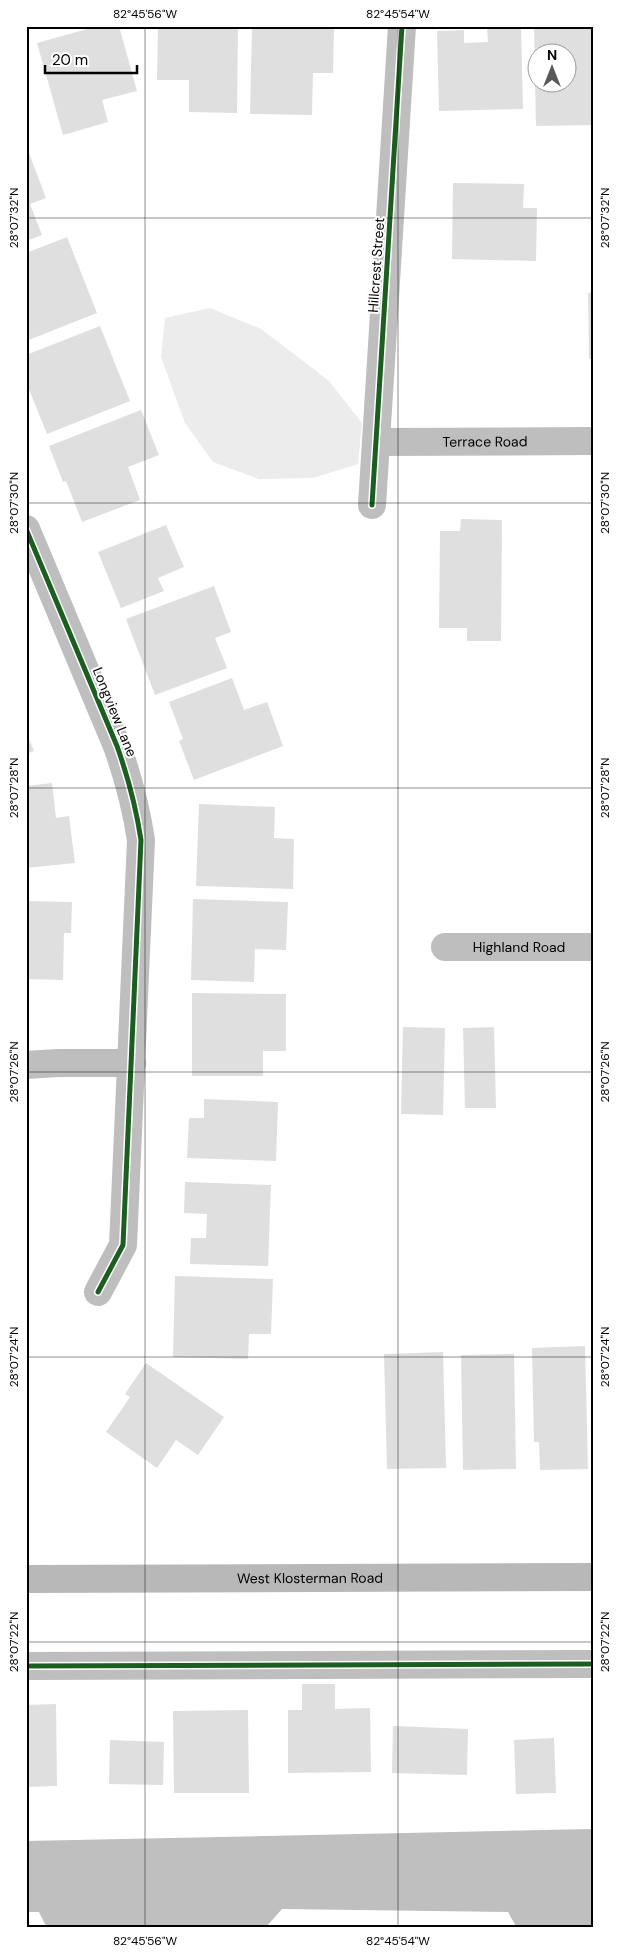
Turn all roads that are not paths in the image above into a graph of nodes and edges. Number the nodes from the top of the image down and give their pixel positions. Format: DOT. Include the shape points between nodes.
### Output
graph roads {
  1 [pos="402,26"];
  2 [pos="593,441"];
  3 [pos="377,442"];
  4 [pos="372,505"];
  5 [pos="26,530"];
  6 [pos="445,947"];
  7 [pos="593,947"];
  8 [pos="132,1063"];
  9 [pos="26,1065"];
  10 [pos="98,1292"];
  11 [pos="593,1578"];
  12 [pos="26,1579"];
  13 [pos="593,1664"];
  14 [pos="26,1666"];
  1 -- 3 [label="street, Hillcrest Street"];
  2 -- 3 [label="street, Terrace Road"];
  3 -- 4 [label="street, Hillcrest Street"];
  5 -- 8 [label="street, Longview Lane" via="117,746 137,812 141,840"];
  6 -- 7 [label="street, Highland Road"];
  8 -- 9 [label="street"];
  8 -- 10 [label="street, Longview Lane" via="123,1244"];
  11 -- 12 [label="street, West Klosterman Road"];
  13 -- 14 [label="street"];
}
